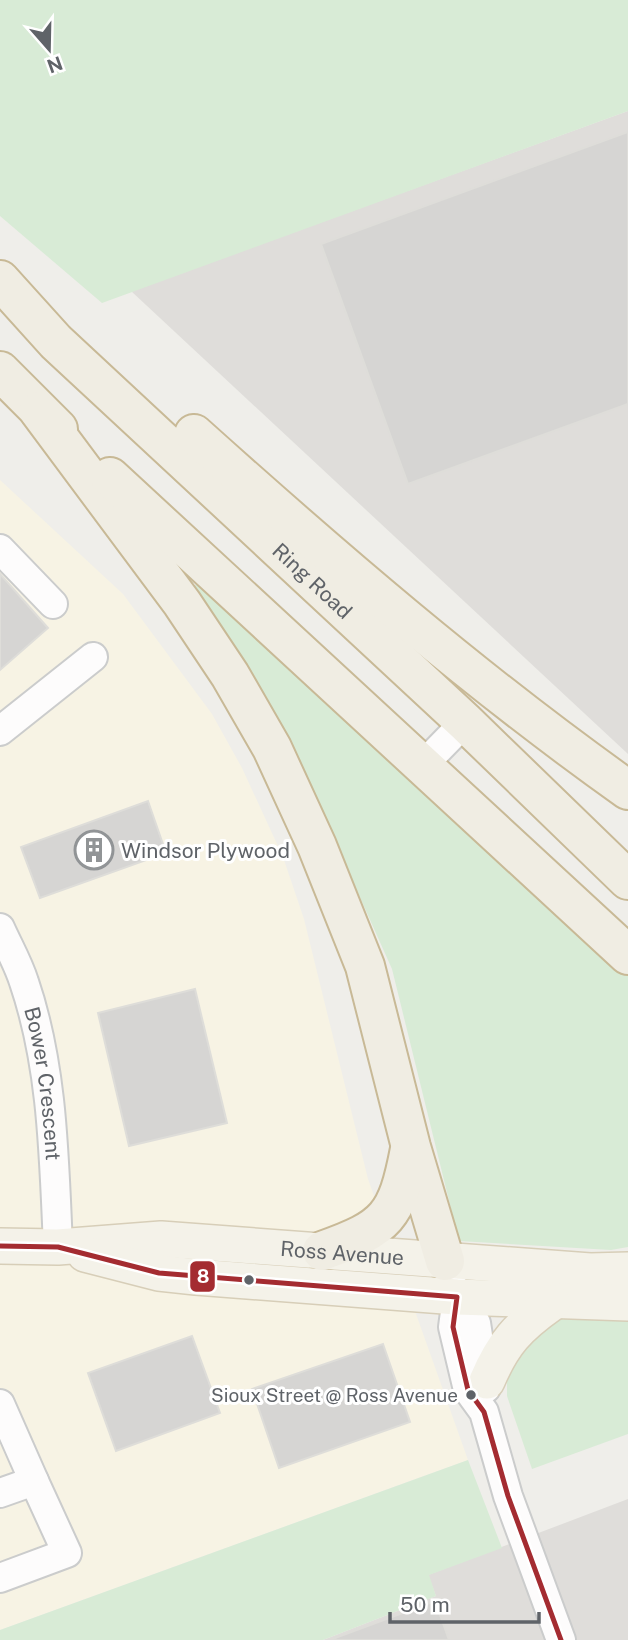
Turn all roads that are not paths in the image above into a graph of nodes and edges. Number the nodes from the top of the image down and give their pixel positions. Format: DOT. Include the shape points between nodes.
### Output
graph roads {
  1 [pos="0,264"];
  2 [pos="0,280"];
  3 [pos="0,371"];
  4 [pos="39,411"];
  5 [pos="0,549"];
  6 [pos="53,604"];
  7 [pos="93,657"];
  8 [pos="466,722"];
  9 [pos="0,731"];
  10 [pos="423,765"];
  11 [pos="628,790"];
  12 [pos="628,880"];
  13 [pos="0,928"];
  14 [pos="628,955"];
  15 [pos="12,982"];
  16 [pos="411,1147"];
  17 [pos="0,1246"];
  18 [pos="58,1247"];
  19 [pos="321,1251"];
  20 [pos="445,1261"];
  21 [pos="628,1270"];
  22 [pos="457,1297"];
  23 [pos="552,1303"];
  24 [pos="628,1303"];
  25 [pos="486,1397"];
  26 [pos="0,1404"];
  27 [pos="34,1481"];
  28 [pos="0,1493"];
  29 [pos="0,1578"];
  30 [pos="561,1640"];
  1 -- 11 [label="highway" via="302,529"];
  2 -- 8 [label="highway, Ring Road" via="57,342"];
  3 -- 4 [label="highway"];
  4 -- 10 [label="highway"];
  4 -- 16 [label="highway" via="182,603 272,748 365,966"];
  5 -- 6 [label="street"];
  7 -- 9 [label="street"];
  8 -- 10 [label="street"];
  8 -- 12 [label="highway, Ring Road"];
  10 -- 14 [label="highway"];
  13 -- 15 [label="street, Bower Crescent"];
  15 -- 18 [label="street, Bower Crescent" via="39,1038 52,1125"];
  16 -- 19 [label="highway" via="402,1192 389,1213 357,1239"];
  16 -- 20 [label="highway"];
  17 -- 18 [label="main road, Ross Avenue"];
  18 -- 19 [label="main road, Ross Avenue" via="161,1239"];
  18 -- 22 [label="main road, Ross Avenue" via="159,1273"];
  19 -- 20 [label="main road, Ross Avenue"];
  20 -- 21 [label="main road, Ross Avenue"];
  20 -- 22 [label="street"];
  22 -- 23 [label="main road, Ross Avenue"];
  22 -- 25 [label="street" via="453,1327 468,1390"];
  23 -- 24 [label="main road, Ross Avenue"];
  23 -- 25 [label="main road" via="511,1336 498,1355"];
  25 -- 30 [label="street" via="509,1496"];
  26 -- 27 [label="street"];
  27 -- 28 [label="street"];
  27 -- 29 [label="street" via="67,1553"];
}
